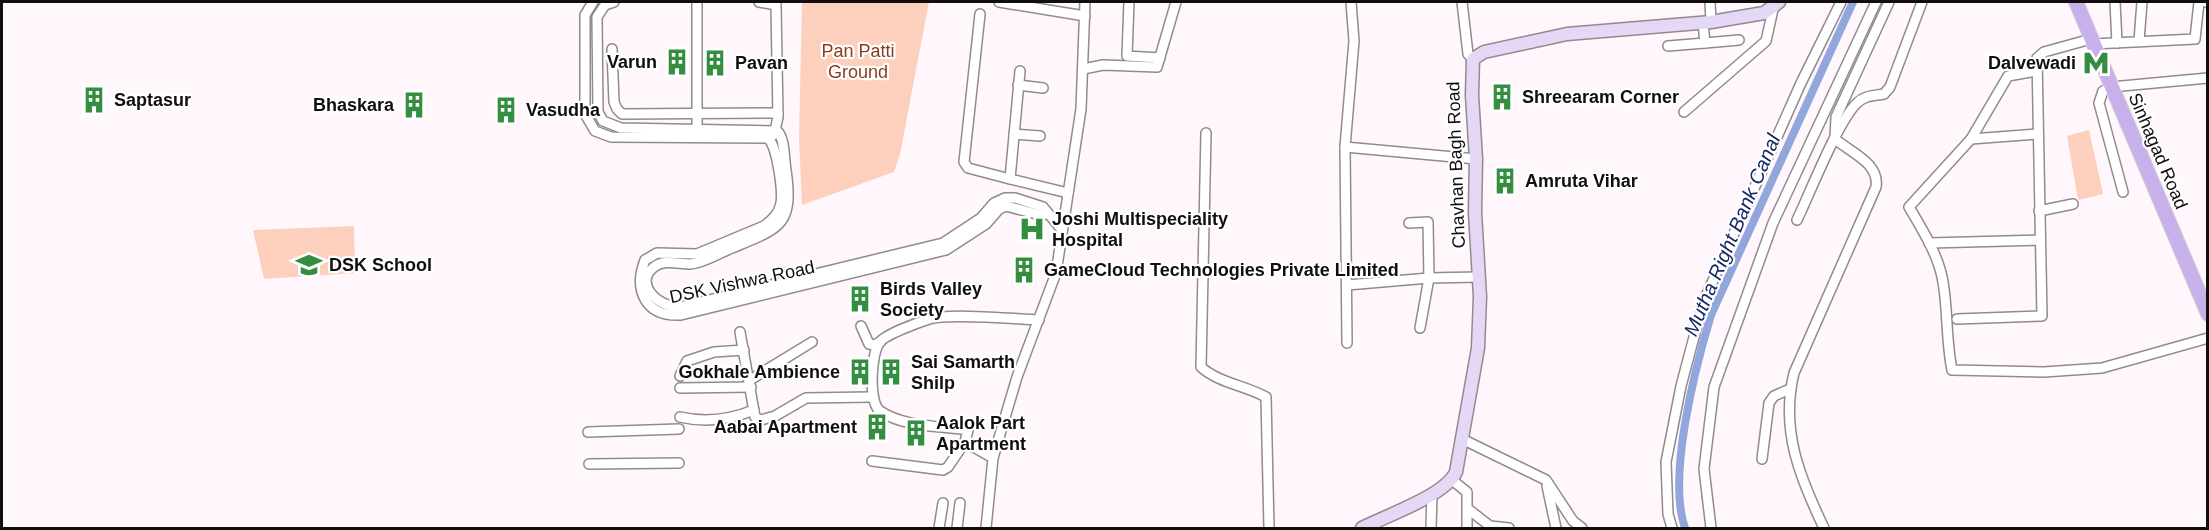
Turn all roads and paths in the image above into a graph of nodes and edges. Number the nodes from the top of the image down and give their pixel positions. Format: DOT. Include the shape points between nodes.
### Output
graph roads {
  1 [pos="593,2"];
  2 [pos="614,2"];
  3 [pos="697,2"];
  4 [pos="759,2"];
  5 [pos="999,2"];
  6 [pos="1085,2"];
  7 [pos="1129,2"];
  8 [pos="1176,2"];
  9 [pos="1351,2"];
  10 [pos="1462,2"];
  11 [pos="1710,2"];
  12 [pos="1841,2"];
  13 [pos="1876,2"];
  14 [pos="1889,2"];
  15 [pos="1922,2"];
  16 [pos="2076,2"];
  17 [pos="2115,2"];
  18 [pos="2142,2"];
  19 [pos="2199,2"];
  20 [pos="1776,3"];
  21 [pos="1038,5"];
  22 [pos="600,10"];
  23 [pos="980,14"];
  24 [pos="1085,16"];
  25 [pos="1707,23"];
  26 [pos="1738,40"];
  27 [pos="2092,41"];
  28 [pos="2139,41"];
  29 [pos="1705,43"];
  30 [pos="2117,43"];
  31 [pos="1668,46"];
  32 [pos="612,49"];
  33 [pos="1160,58"];
  34 [pos="1473,59"];
  35 [pos="1083,69"];
  36 [pos="1020,71"];
  37 [pos="2037,71"];
  38 [pos="2208,78"];
  39 [pos="1018,84"];
  40 [pos="2111,87"];
  41 [pos="1043,88"];
  42 [pos="1684,111"];
  43 [pos="697,114"];
  44 [pos="778,114"];
  45 [pos="1206,132"];
  46 [pos="697,133"];
  47 [pos="1014,134"];
  48 [pos="2037,134"];
  49 [pos="1040,136"];
  50 [pos="776,138"];
  51 [pos="1971,138"];
  52 [pos="1835,139"];
  53 [pos="1346,147"];
  54 [pos="1476,159"];
  55 [pos="1010,179"];
  56 [pos="2123,192"];
  57 [pos="1068,193"];
  58 [pos="2073,204"];
  59 [pos="2039,211"];
  60 [pos="1797,220"];
  61 [pos="1409,223"];
  62 [pos="1062,230"];
  63 [pos="2040,240"];
  64 [pos="1929,243"];
  65 [pos="645,260"];
  66 [pos="655,266"];
  67 [pos="845,271"];
  68 [pos="1478,277"];
  69 [pos="1429,278"];
  70 [pos="1347,285"];
  71 [pos="2208,314"];
  72 [pos="1957,319"];
  73 [pos="1039,320"];
  74 [pos="861,326"];
  75 [pos="1420,328"];
  76 [pos="741,332"];
  77 [pos="2208,338"];
  78 [pos="812,342"];
  79 [pos="880,342"];
  80 [pos="1347,343"];
  81 [pos="744,350"];
  82 [pos="680,376"];
  83 [pos="750,384"];
  84 [pos="680,388"];
  85 [pos="1790,389"];
  86 [pos="871,397"];
  87 [pos="754,410"];
  88 [pos="680,417"];
  89 [pos="679,429"];
  90 [pos="588,432"];
  91 [pos="1462,439"];
  92 [pos="965,442"];
  93 [pos="993,458"];
  94 [pos="1762,459"];
  95 [pos="872,461"];
  96 [pos="679,463"];
  97 [pos="589,464"];
  98 [pos="1452,480"];
  99 [pos="1546,480"];
  100 [pos="1432,493"];
  101 [pos="943,503"];
  102 [pos="960,503"];
  103 [pos="1468,509"];
  104 [pos="939,528"];
  105 [pos="957,528"];
  106 [pos="986,528"];
  107 [pos="1269,528"];
  108 [pos="1362,528"];
  109 [pos="1431,528"];
  110 [pos="1467,528"];
  111 [pos="1509,528"];
  112 [pos="1556,528"];
  113 [pos="1582,528"];
  114 [pos="1672,528"];
  115 [pos="1711,528"];
  116 [pos="1824,528"];
  1 -- 22 [label="street"];
  1 -- 46 [label="street" via="585,15 585,114 589,124 611,137"];
  2 -- 22 [label="street"];
  3 -- 43 [label="street"];
  4 -- 44 [label="street" via="776,5"];
  5 -- 21 [label="street"];
  6 -- 24 [label="street"];
  7 -- 33 [label="street" via="1127,56"];
  8 -- 33 [label="street"];
  9 -- 53 [label="street" via="1354,41"];
  10 -- 34 [label="street" via="1468,54"];
  11 -- 25 [label="street"];
  12 -- 114 [label="street" via="1702,303 1666,462"];
  13 -- 115 [label="street" via="1773,223 1714,387 1704,469"];
  14 -- 52 [label="street" via="1836,117"];
  15 -- 52 [label="street" via="1887,92 1866,96 1857,103"];
  16 -- 27 [label="main road, Sinhagad Road"];
  17 -- 30 [label="street"];
  18 -- 28 [label="street"];
  19 -- 28 [label="street" via="2195,39"];
  20 -- 25 [label="street, Chavhan Bagh Road" via="1764,13"];
  20 -- 42 [label="street" via="1766,41"];
  21 -- 24 [label="street"];
  22 -- 46 [label="street" via="598,112 603,121 621,128"];
  23 -- 55 [label="street" via="964,162 968,168"];
  24 -- 35 [label="street"];
  25 -- 29 [label="street"];
  25 -- 34 [label="street, Chavhan Bagh Road" via="1567,34 1484,52"];
  26 -- 29 [label="street"];
  27 -- 30 [label="street"];
  27 -- 37 [label="street" via="2044,51 2037,58"];
  27 -- 40 [label="main road, Sinhagad Road"];
  28 -- 30 [label="street"];
  29 -- 31 [label="street"];
  32 -- 43 [label="street" via="614,102 622,114"];
  33 -- 35 [label="street" via="1157,67 1103,64"];
  34 -- 54 [label="street, Chavhan Bagh Road"];
  35 -- 57 [label="street"];
  36 -- 39 [label="street"];
  37 -- 48 [label="street"];
  37 -- 51 [label="street" via="2008,76"];
  38 -- 40 [label="street"];
  39 -- 41 [label="street"];
  39 -- 47 [label="street"];
  40 -- 56 [label="street" via="2103,91 2099,103"];
  40 -- 71 [label="main road, Sinhagad Road"];
  43 -- 44 [label="street"];
  43 -- 46 [label="street"];
  44 -- 50 [label="street"];
  45 -- 107 [label="street" via="1201,367 1213,378 1246,386 1266,397"];
  46 -- 50 [label="street"];
  47 -- 49 [label="street"];
  47 -- 55 [label="street"];
  48 -- 51 [label="street"];
  48 -- 59 [label="street"];
  50 -- 65 [label="street, DSK Vishwa Road" via="781,202 773,219 698,254 657,253"];
  50 -- 66 [label="street, DSK Vishwa Road" via="789,204 779,225 700,261"];
  51 -- 64 [label="street" via="1909,207"];
  52 -- 60 [label="street"];
  52 -- 85 [label="street" via="1857,153 1876,175 1876,187"];
  53 -- 54 [label="street"];
  53 -- 70 [label="street"];
  54 -- 68 [label="street, Chavhan Bagh Road"];
  55 -- 57 [label="street"];
  57 -- 62 [label="street"];
  58 -- 59 [label="street"];
  59 -- 63 [label="street"];
  61 -- 69 [label="street" via="1428,222"];
  62 -- 67 [label="street, DSK Vishwa Road" via="1047,214 1006,206 946,250"];
  62 -- 73 [label="street" via="1056,273"];
  63 -- 64 [label="street"];
  63 -- 72 [label="street" via="2042,316"];
  64 -- 77 [label="street" via="1943,281 1952,370 2044,372 2102,368"];
  65 -- 66 [label="street"];
  65 -- 67 [label="street, DSK Vishwa Road" via="640,283 644,298 666,316"];
  66 -- 67 [label="street, DSK Vishwa Road" via="649,273 651,295 668,308"];
  68 -- 69 [label="street"];
  68 -- 91 [label="street, Chavhan Bagh Road" via="1478,348"];
  69 -- 70 [label="street"];
  69 -- 75 [label="street"];
  70 -- 80 [label="street"];
  73 -- 79 [label="street" via="930,318"];
  73 -- 93 [label="street"];
  74 -- 79 [label="street" via="869,344"];
  76 -- 81 [label="street"];
  78 -- 83 [label="street"];
  79 -- 86 [label="street"];
  81 -- 82 [label="street" via="714,352 687,361"];
  81 -- 83 [label="street"];
  83 -- 84 [label="street"];
  83 -- 87 [label="street"];
  85 -- 94 [label="street" via="1769,402"];
  85 -- 116 [label="street" via="1791,444 1801,480"];
  86 -- 87 [label="street" via="806,398 761,420 755,417"];
  86 -- 92 [label="street" via="879,410 898,419 968,430"];
  87 -- 88 [label="street" via="735,418 699,421"];
  89 -- 90 [label="street"];
  91 -- 98 [label="street, Chavhan Bagh Road"];
  91 -- 99 [label="street"];
  92 -- 93 [label="street"];
  92 -- 95 [label="street" via="943,470"];
  93 -- 106 [label="street"];
  96 -- 97 [label="street"];
  98 -- 100 [label="street"];
  98 -- 103 [label="street" via="1465,489"];
  99 -- 112 [label="street"];
  99 -- 113 [label="street"];
  100 -- 108 [label="street"];
  100 -- 109 [label="street"];
  101 -- 104 [label="street"];
  102 -- 105 [label="street"];
  103 -- 110 [label="street"];
  103 -- 111 [label="street" via="1490,526"];
}
